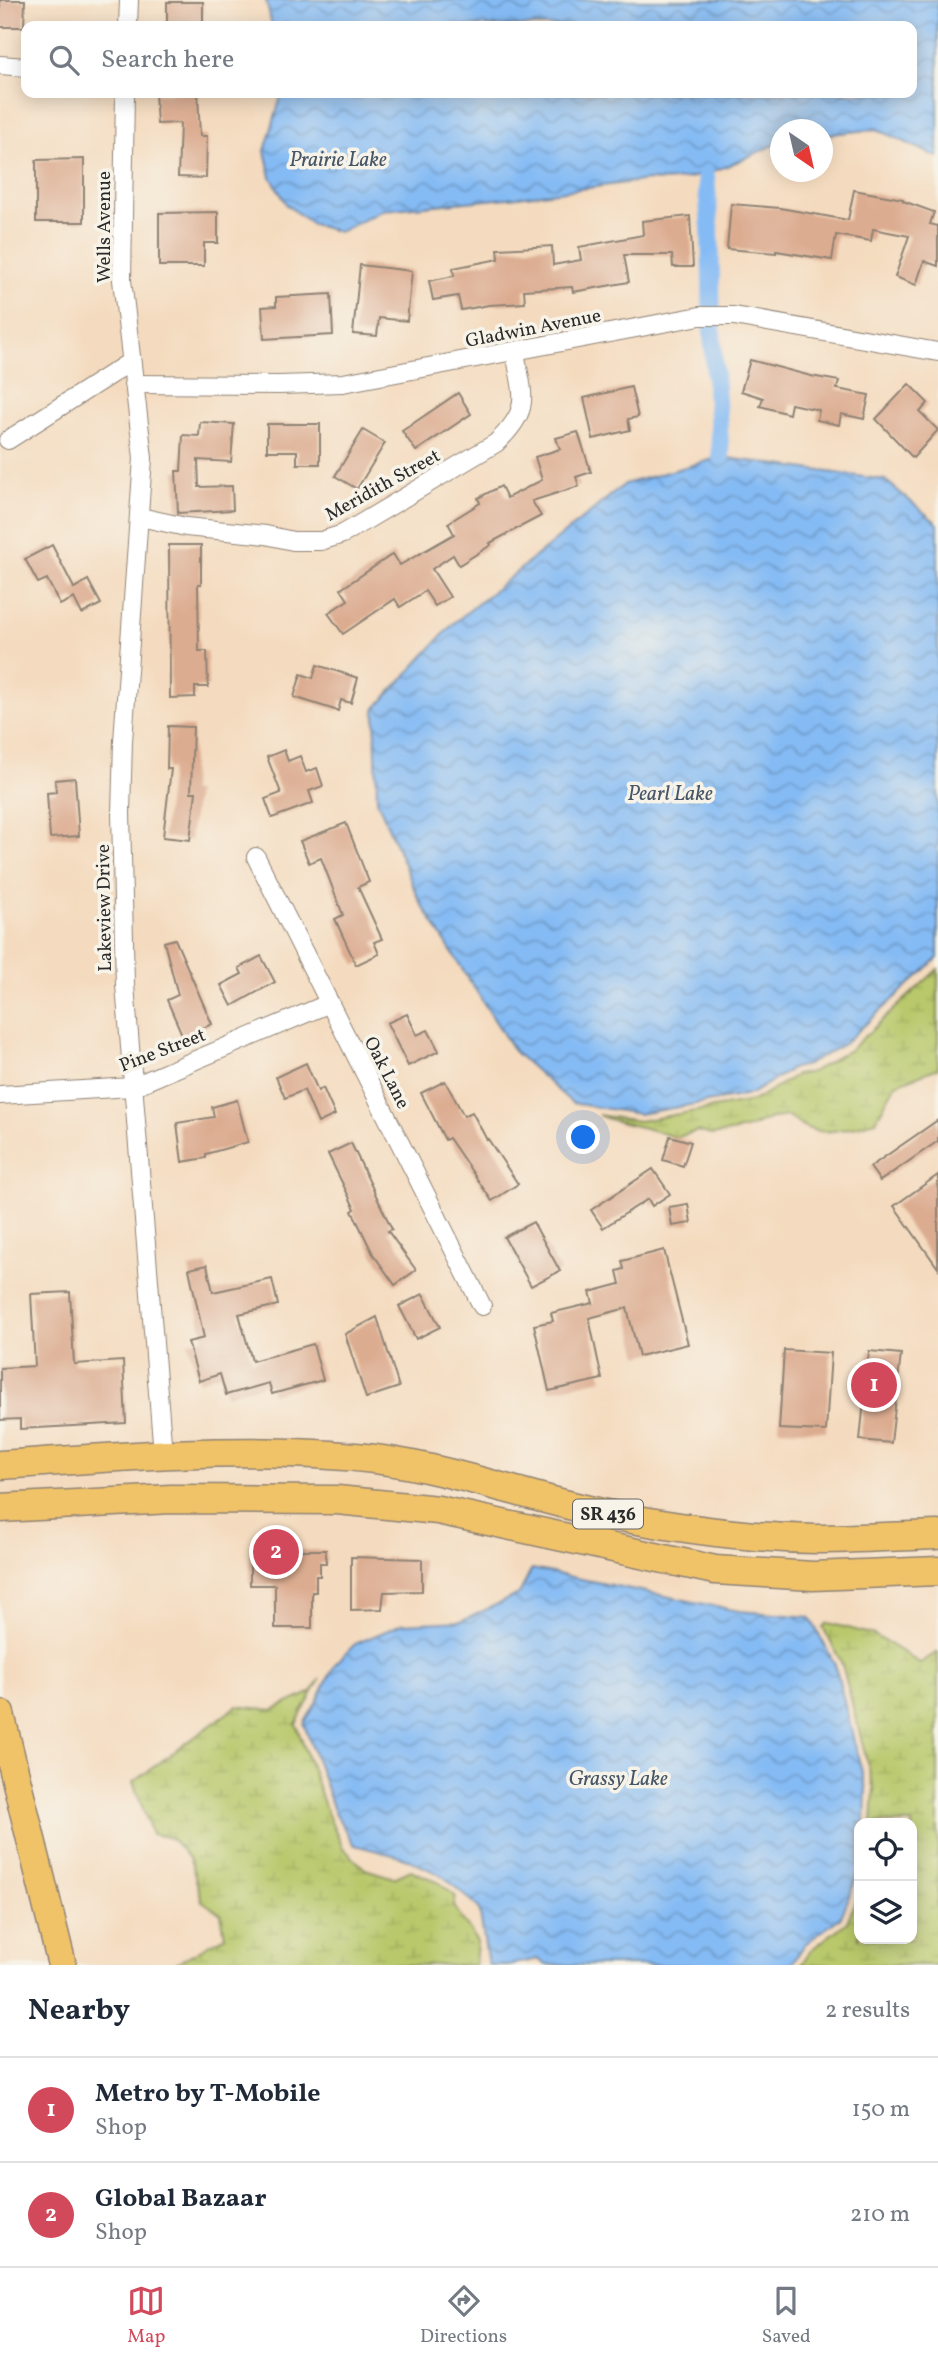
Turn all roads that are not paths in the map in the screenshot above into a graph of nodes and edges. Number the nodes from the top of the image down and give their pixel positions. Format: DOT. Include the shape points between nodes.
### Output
graph roads {
  1 [pos="129,0"];
  2 [pos="128,21"];
  3 [pos="0,65"];
  4 [pos="21,67"];
  5 [pos="125,98"];
  6 [pos="515,352"];
  7 [pos="938,352"];
  8 [pos="130,362"];
  9 [pos="133,384"];
  10 [pos="8,440"];
  11 [pos="140,517"];
  12 [pos="256,856"];
  13 [pos="330,1003"];
  14 [pos="132,1087"];
  15 [pos="0,1095"];
  16 [pos="482,1306"];
  17 [pos="163,1454"];
  18 [pos="0,1465"];
  19 [pos="0,1508"];
  20 [pos="606,1514"];
  21 [pos="938,1535"];
  22 [pos="600,1547"];
  23 [pos="938,1570"];
  24 [pos="0,1714"];
  25 [pos="62,1965"];
  1 -- 2 [label="street"];
  3 -- 4 [label="street"];
  5 -- 8 [label="street, Wells Avenue" via="122,280"];
  6 -- 7 [label="street, Gladwin Avenue" via="700,316 734,316"];
  6 -- 9 [label="street, Gladwin Avenue" via="343,383"];
  6 -- 11 [label="street, Meridith Street" via="523,396 513,427 496,443 343,534 321,541 293,541"];
  8 -- 9 [label="street, Lakeview Drive"];
  8 -- 10 [label="street"];
  9 -- 11 [label="street, Lakeview Drive" via="143,458"];
  11 -- 14 [label="street, Lakeview Drive" via="121,813"];
  12 -- 13 [label="street, Oak Lane"];
  13 -- 14 [label="street, Pine Street"];
  13 -- 16 [label="street, Oak Lane"];
  14 -- 15 [label="street, Pine Street"];
  14 -- 17 [label="street, Lakeview Drive"];
  17 -- 18 [label="main road, SR 436"];
  17 -- 20 [label="main road, SR 436" via="376,1459 475,1479"];
  19 -- 22 [label="main road, SR 436" via="183,1499 337,1500 438,1510"];
  20 -- 21 [label="main road, SR 436" via="718,1533 816,1539"];
  20 -- 22 [label="street"];
  22 -- 23 [label="main road, SR 436" via="715,1570 813,1576"];
  24 -- 25 [label="main road"];
}
